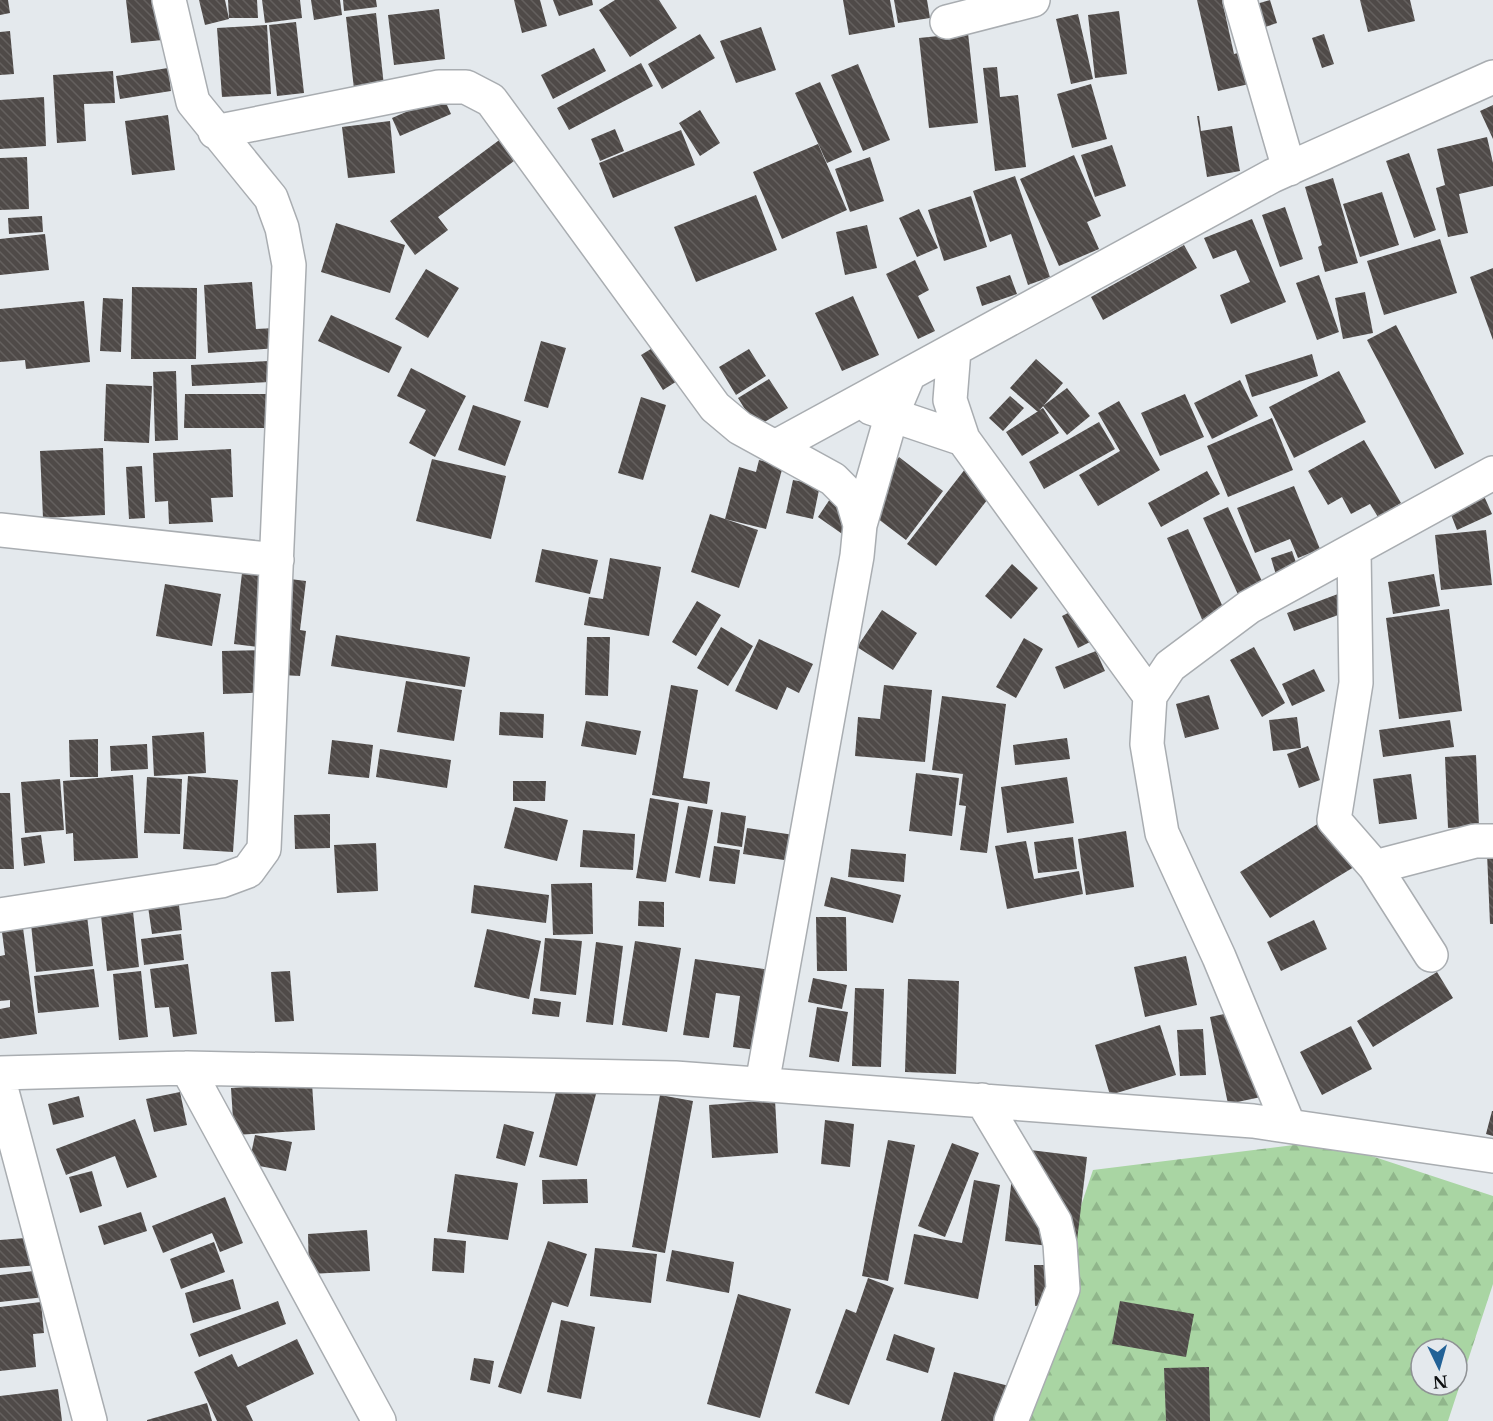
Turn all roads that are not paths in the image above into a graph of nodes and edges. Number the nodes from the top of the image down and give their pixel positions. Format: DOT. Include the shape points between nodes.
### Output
graph roads {
  1 [pos="169,0"];
  2 [pos="1033,0"];
  3 [pos="1240,0"];
  4 [pos="948,22"];
  5 [pos="1493,77"];
  6 [pos="215,132"];
  7 [pos="1289,169"];
  8 [pos="954,350"];
  9 [pos="909,374"];
  10 [pos="855,404"];
  11 [pos="892,414"];
  12 [pos="963,439"];
  13 [pos="775,447"];
  14 [pos="1493,473"];
  15 [pos="860,525"];
  16 [pos="0,530"];
  17 [pos="1354,550"];
  18 [pos="277,560"];
  19 [pos="1150,696"];
  20 [pos="1493,842"];
  21 [pos="1376,867"];
  22 [pos="0,915"];
  23 [pos="1431,956"];
  24 [pos="187,1068"];
  25 [pos="0,1073"];
  26 [pos="0,1084"];
  27 [pos="762,1084"];
  28 [pos="982,1100"];
  29 [pos="1288,1126"];
  30 [pos="1493,1156"];
  31 [pos="90,1421"];
  32 [pos="380,1421"];
  33 [pos="1011,1421"];
  1 -- 6 [label="street" via="194,102"];
  2 -- 4 [label="street"];
  3 -- 7 [label="street"];
  5 -- 7 [label="street"];
  6 -- 13 [label="street" via="439,87 465,87 491,100 715,407 740,428"];
  6 -- 18 [label="street" via="271,198 289,265"];
  7 -- 8 [label="street"];
  8 -- 9 [label="street"];
  8 -- 12 [label="street" via="950,400"];
  9 -- 10 [label="street"];
  9 -- 11 [label="street"];
  10 -- 11 [label="street"];
  10 -- 13 [label="street"];
  11 -- 12 [label="street"];
  11 -- 15 [label="street"];
  12 -- 19 [label="street"];
  13 -- 15 [label="street" via="833,479 852,498"];
  14 -- 17 [label="street"];
  15 -- 27 [label="street"];
  16 -- 18 [label="street"];
  17 -- 19 [label="street" via="1249,607 1170,666"];
  17 -- 21 [label="street" via="1356,683 1334,820"];
  18 -- 22 [label="street" via="264,849 248,871 221,880"];
  19 -- 29 [label="street" via="1147,744 1162,833 1220,957"];
  20 -- 21 [label="street" via="1475,841"];
  21 -- 23 [label="street"];
  24 -- 25 [label="street"];
  24 -- 27 [label="street" via="675,1078"];
  24 -- 32 [label="street"];
  26 -- 31 [label="street"];
  27 -- 28 [label="street"];
  28 -- 29 [label="street"];
  28 -- 33 [label="street" via="1055,1222 1060,1244 1063,1289"];
  29 -- 30 [label="street"];
}
